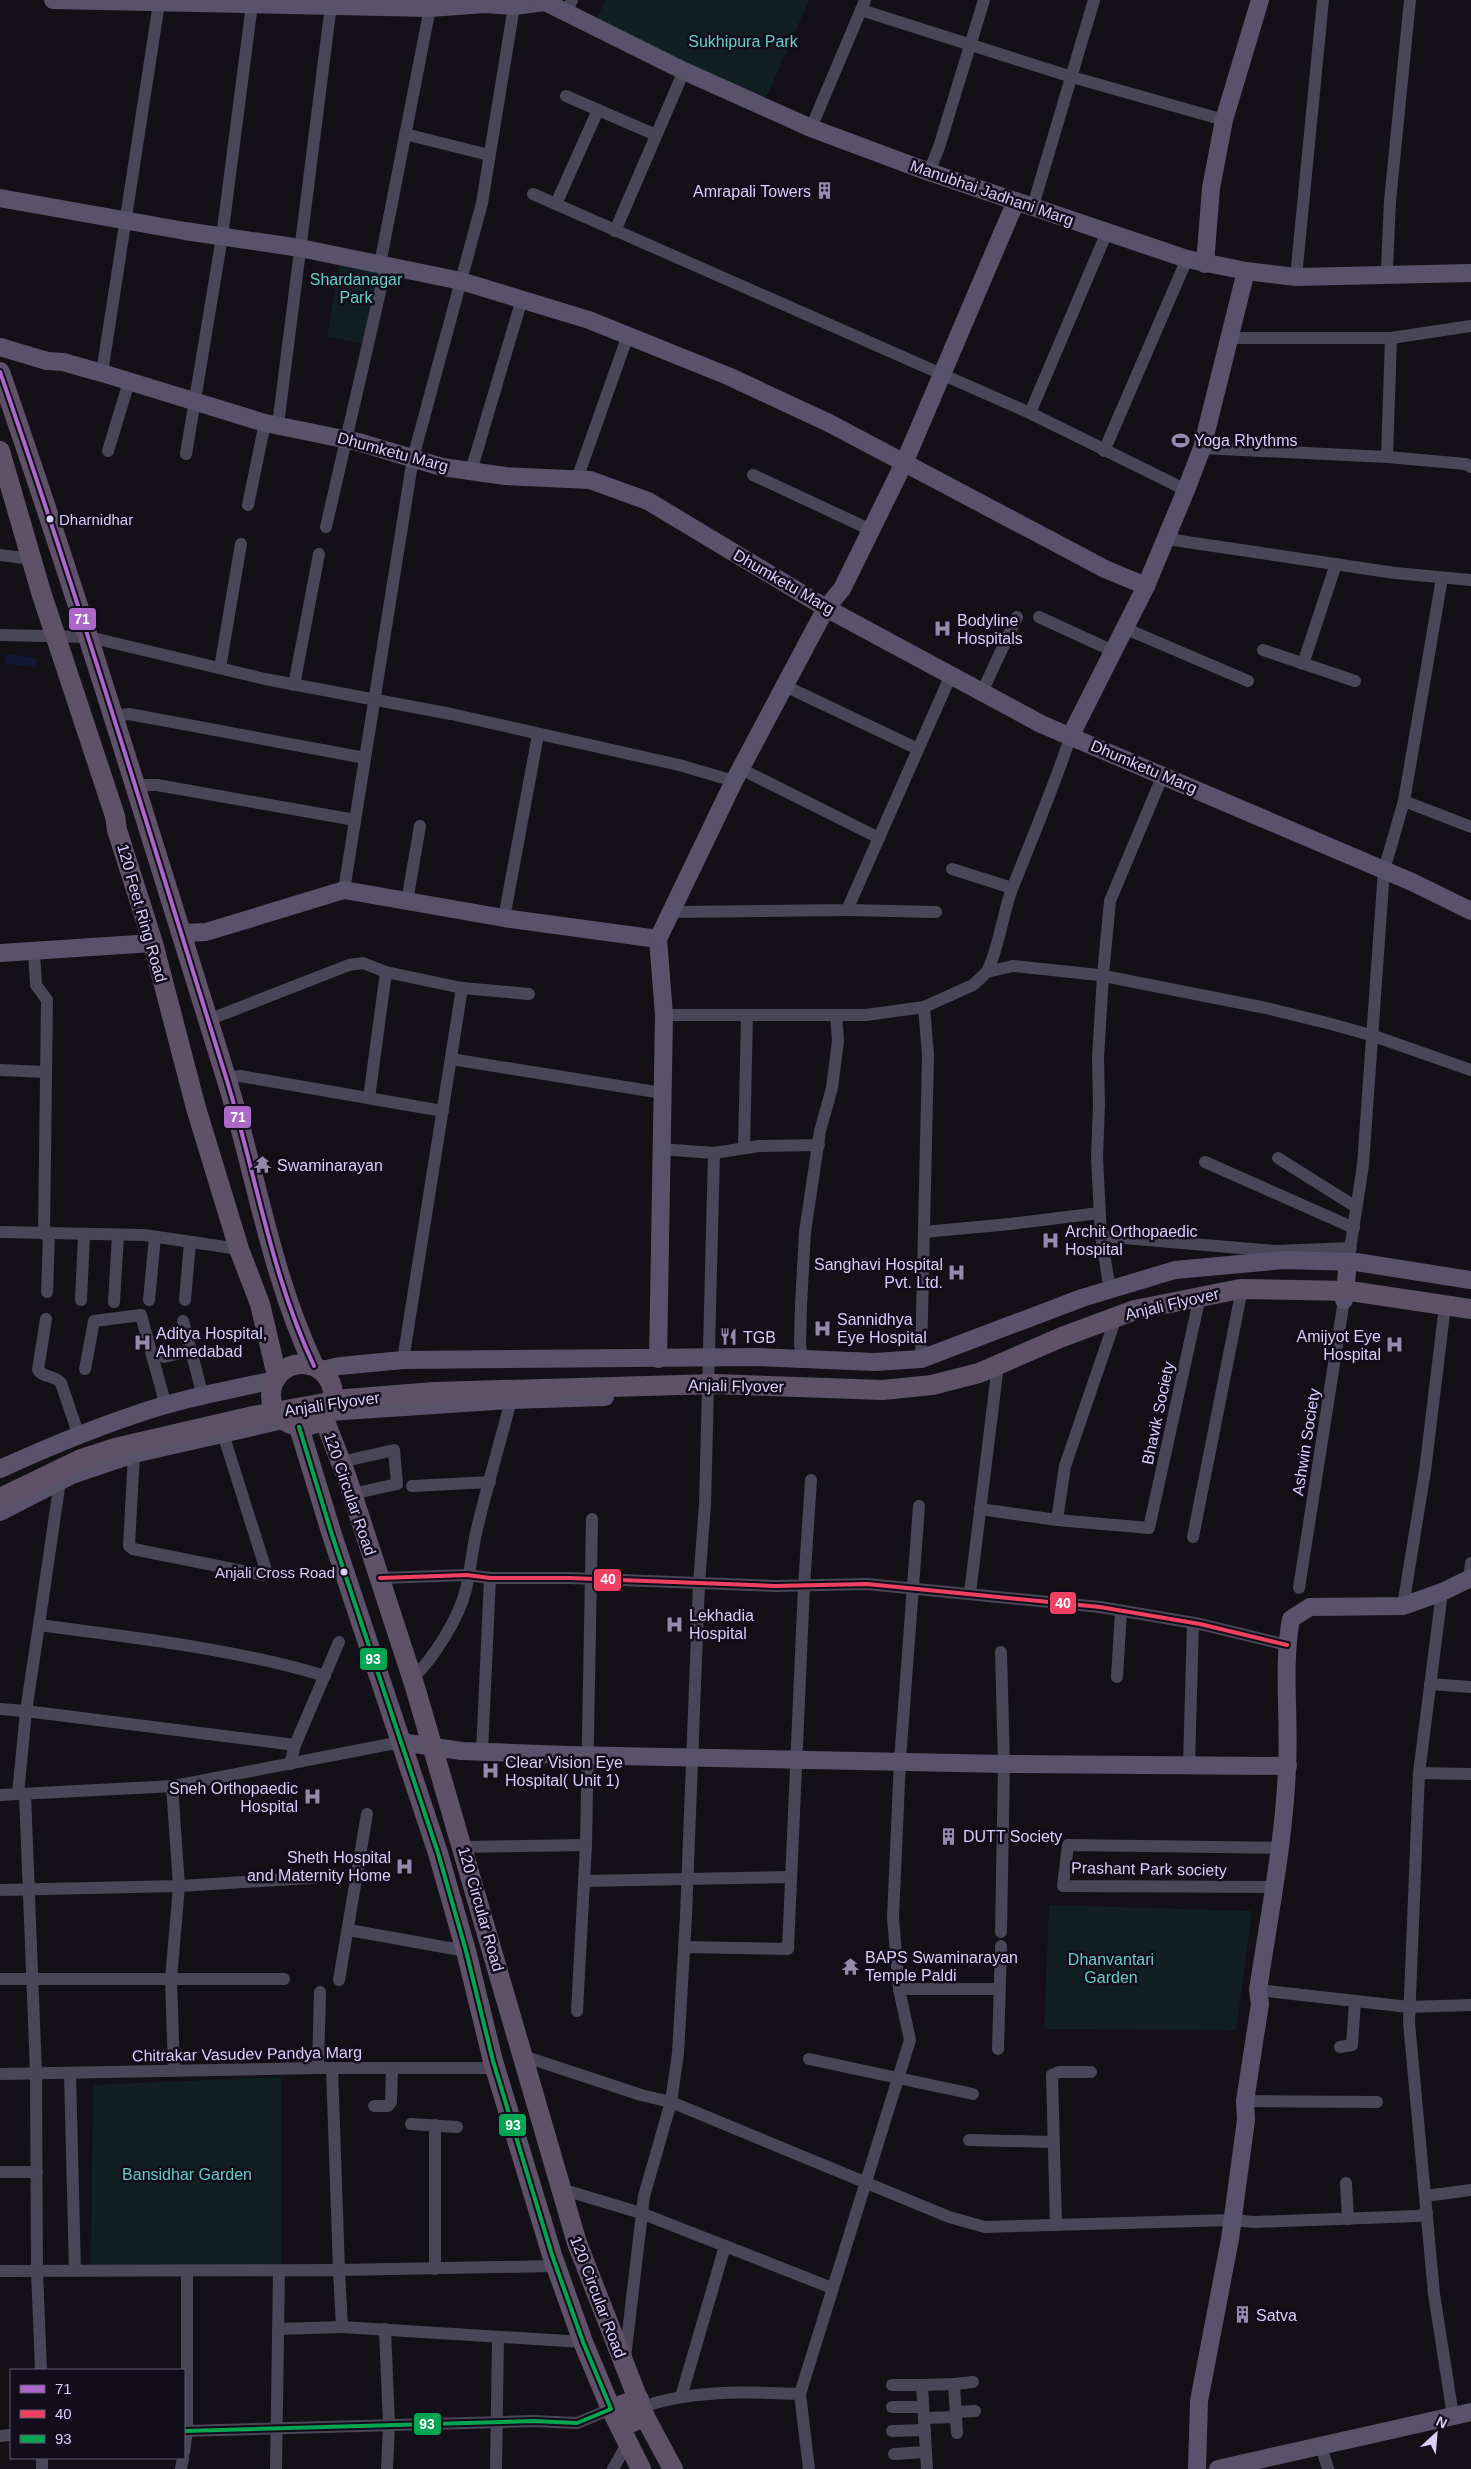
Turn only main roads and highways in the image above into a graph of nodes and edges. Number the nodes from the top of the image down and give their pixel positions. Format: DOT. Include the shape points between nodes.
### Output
graph roads {
  1 [pos="0,372"];
  2 [pos="0,451"];
  3 [pos="3,471"];
  4 [pos="1471,1296"];
  5 [pos="1471,1309"];
  6 [pos="318,1368"];
  7 [pos="276,1378"];
  8 [pos="326,1416"];
  9 [pos="291,1423"];
  10 [pos="0,1484"];
  11 [pos="0,1498"];
  12 [pos="642,2408"];
  13 [pos="611,2409"];
  14 [pos="623,2436"];
  15 [pos="641,2469"];
  16 [pos="674,2469"];
  1 -- 6 [label="main road, 120 Feet Ring Road" via="183,933 287,1297 302,1341"];
  2 -- 3 [label="main road, 120 Feet Ring Road"];
  3 -- 7 [label="main road, 120 Feet Ring Road" via="153,943 196,1108 239,1249 260,1304"];
  4 -- 10 [label="main road, Anjali Flyover" via="1329,1277 1239,1278 1132,1298 975,1361 930,1373 882,1378 671,1372 533,1375 430,1379 341,1388 214,1411 115,1435 74,1449"];
  5 -- 11 [label="main road, Anjali Flyover, bridge" via="1350,1291 1240,1289 1136,1310 979,1373 932,1385 883,1390 714,1384 443,1391 346,1399 253,1416 115,1448 81,1459"];
  6 -- 7 [label="main road" via="294,1365 284,1369"];
  6 -- 8 [label="main road" via="333,1385 333,1404"];
  7 -- 9 [label="main road" via="271,1398 274,1410"];
  8 -- 9 [label="main road" via="316,1424"];
  8 -- 12 [label="main road, 120 Circular Road" via="412,1679 576,2243"];
  9 -- 13 [label="main road, 120 Circular Road" via="332,1535 435,1844 495,2068 556,2266"];
  12 -- 13 [label="main road"];
  12 -- 14 [label="main road"];
  12 -- 16 [label="main road, 120 Circular Road"];
  13 -- 14 [label="main road, 120 Circular Road"];
  14 -- 15 [label="main road"];
}
